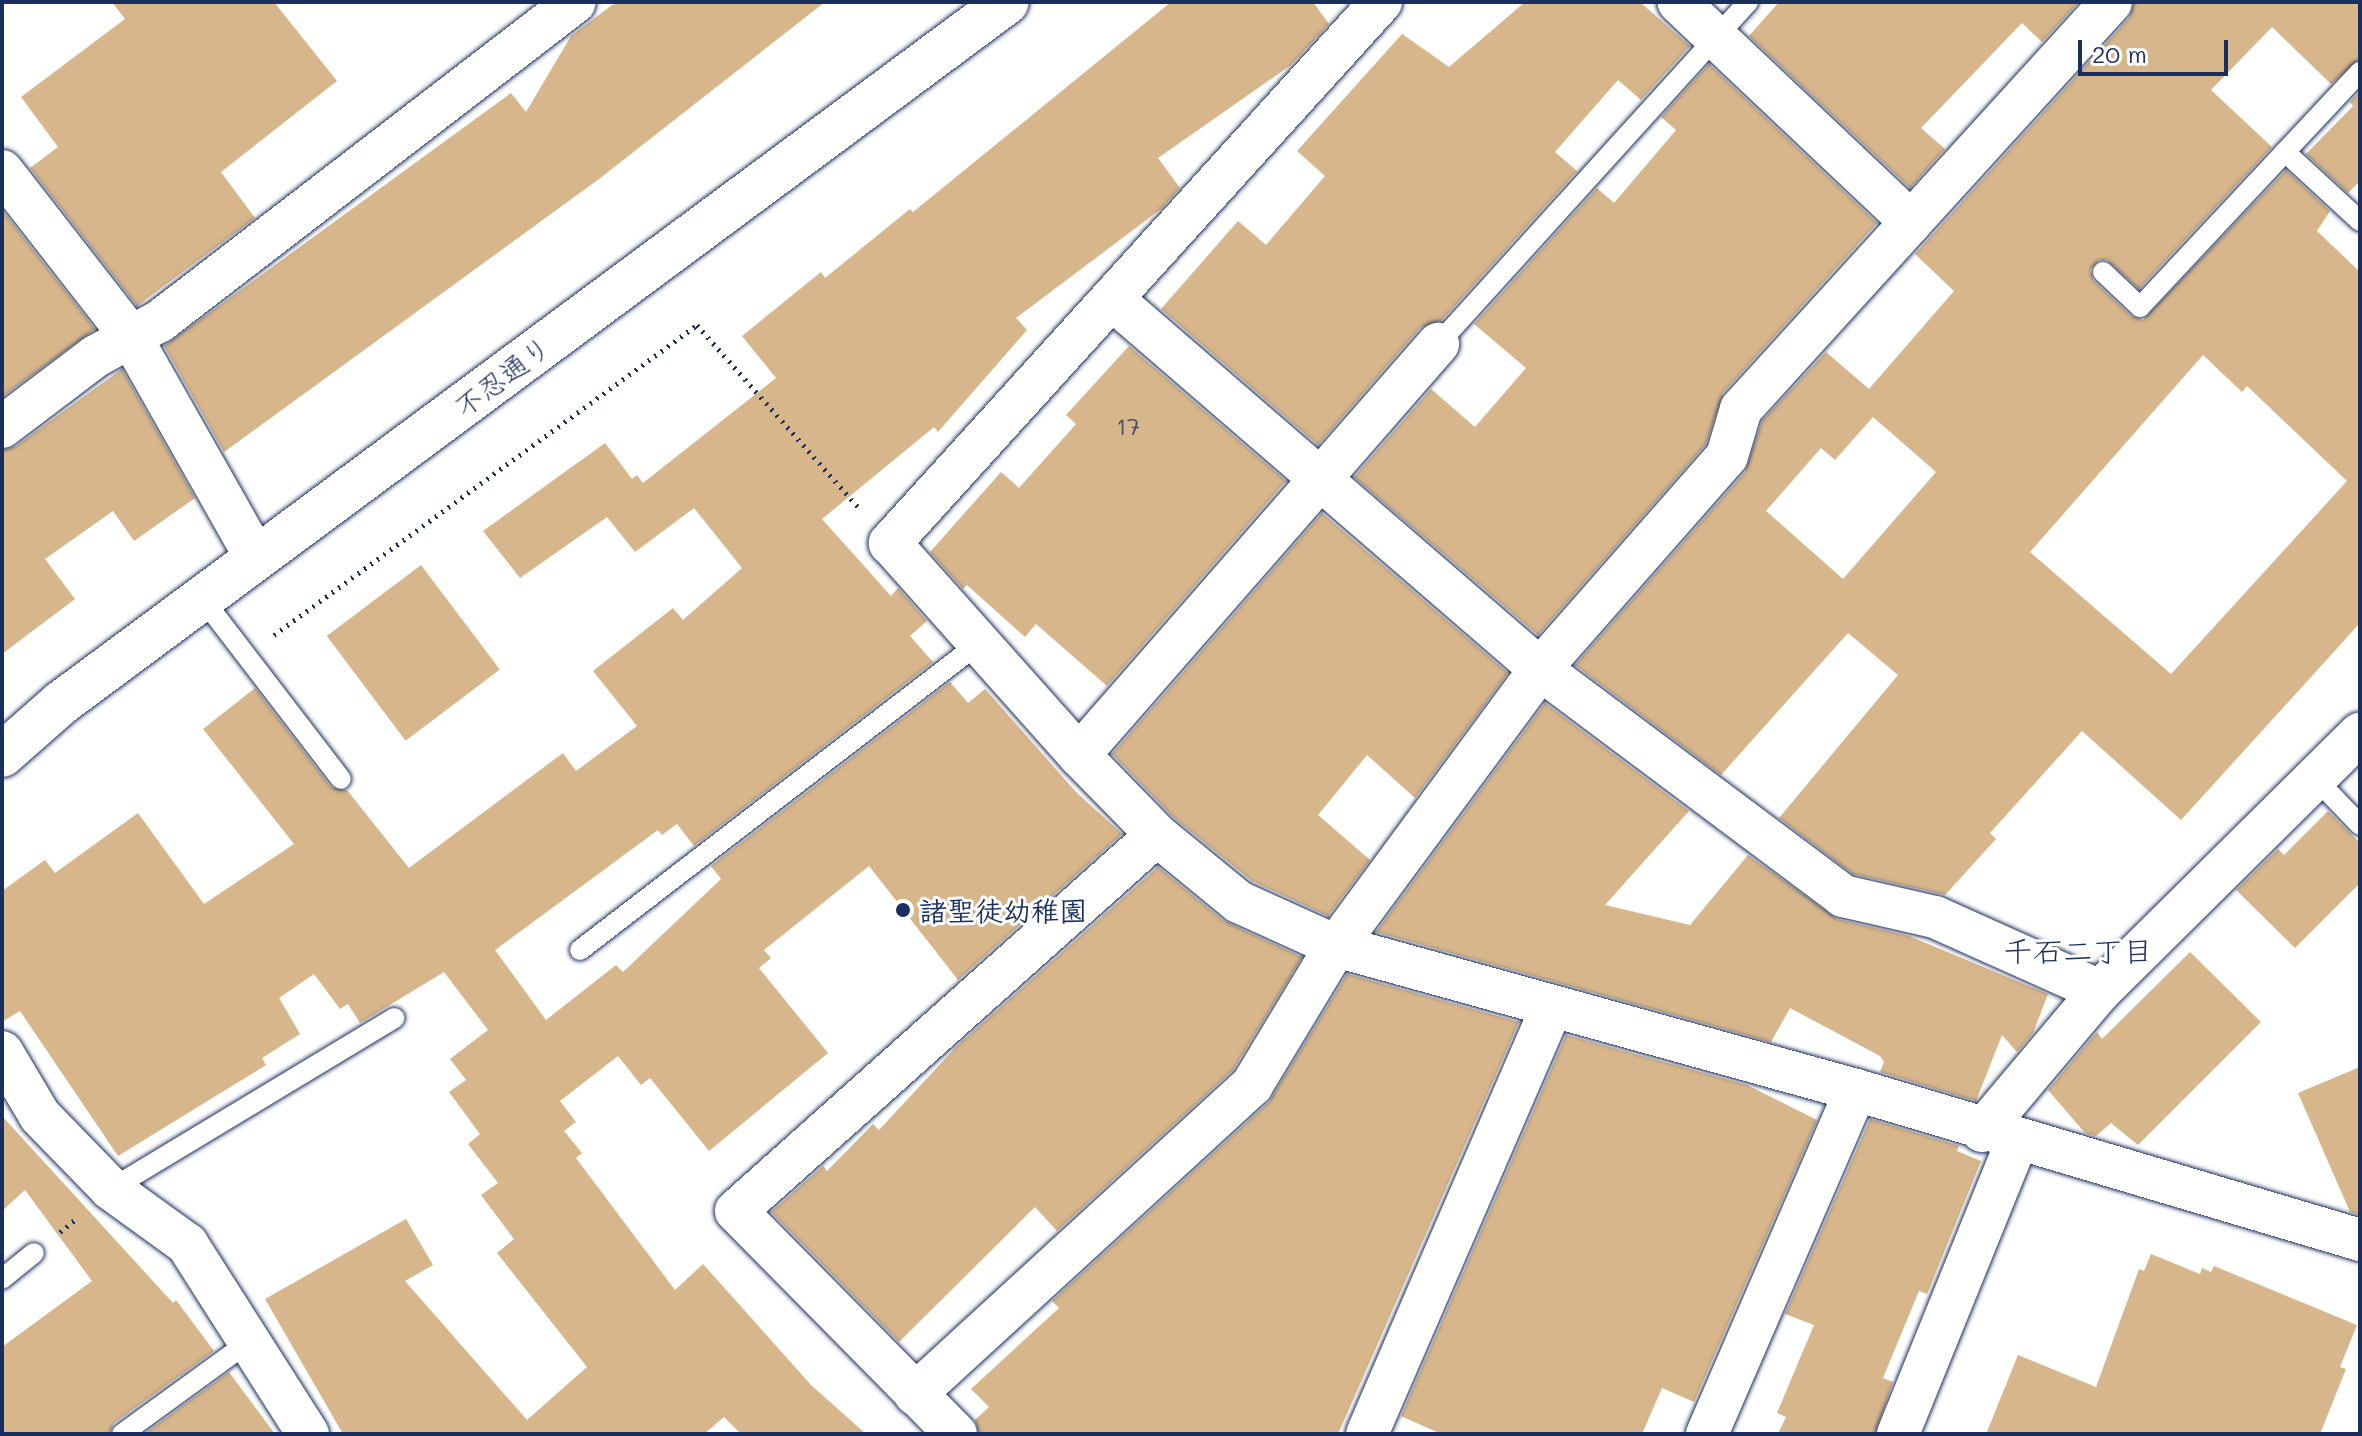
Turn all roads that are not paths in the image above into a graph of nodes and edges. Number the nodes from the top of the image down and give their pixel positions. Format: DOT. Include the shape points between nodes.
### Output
graph roads {
  1 [pos="575,2"];
  2 [pos="1007,2"];
  3 [pos="1678,2"];
  4 [pos="1748,2"];
  5 [pos="2111,2"];
  6 [pos="1359,11"];
  7 [pos="1716,39"];
  8 [pos="2360,72"];
  9 [pos="2285,152"];
  10 [pos="2,171"];
  11 [pos="2360,221"];
  12 [pos="1911,222"];
  13 [pos="2103,272"];
  14 [pos="1112,299"];
  15 [pos="131,337"];
  16 [pos="1438,344"];
  17 [pos="2,427"];
  18 [pos="1324,479"];
  19 [pos="256,558"];
  20 [pos="202,598"];
  21 [pos="978,644"];
  22 [pos="1540,669"];
  23 [pos="2360,734"];
  24 [pos="2,755"];
  25 [pos="1079,755"];
  26 [pos="2315,778"];
  27 [pos="341,779"];
  28 [pos="2360,825"];
  29 [pos="1157,835"];
  30 [pos="1336,946"];
  31 [pos="580,950"];
  32 [pos="2100,991"];
  33 [pos="1552,1007"];
  34 [pos="394,1018"];
  35 [pos="2,1052"];
  36 [pos="1856,1090"];
  37 [pos="2000,1136"];
  38 [pos="111,1189"];
  39 [pos="2360,1240"];
  40 [pos="34,1253"];
  41 [pos="2,1279"];
  42 [pos="250,1341"];
  43 [pos="915,1394"];
  44 [pos="122,1434"];
  45 [pos="308,1434"];
  46 [pos="956,1434"];
  47 [pos="1367,1434"];
  48 [pos="1707,1434"];
  49 [pos="1898,1434"];
  1 -- 15 [label="street" via="160,321"];
  2 -- 19 [label="main road, 不忍通り"];
  3 -- 7 [label="street"];
  4 -- 7 [label="lane"];
  5 -- 12 [label="street"];
  6 -- 14 [label="street"];
  7 -- 12 [label="street"];
  7 -- 16 [label="lane"];
  8 -- 9 [label="lane"];
  9 -- 11 [label="lane"];
  9 -- 13 [label="lane" via="2140,307"];
  10 -- 15 [label="street"];
  12 -- 22 [label="street" via="1741,409 1727,456"];
  14 -- 18 [label="street"];
  14 -- 21 [label="street" via="890,543"];
  15 -- 17 [label="street" via="96,356"];
  15 -- 19 [label="street"];
  16 -- 18 [label="street"];
  18 -- 22 [label="street"];
  18 -- 25 [label="street"];
  19 -- 20 [label="main road, 不忍通り"];
  20 -- 24 [label="main road, 不忍通り" via="61,703"];
  20 -- 27 [label="lane"];
  21 -- 25 [label="street"];
  21 -- 31 [label="lane"];
  22 -- 30 [label="street"];
  22 -- 32 [label="street" via="1843,896 1935,917"];
  23 -- 26 [label="street"];
  25 -- 29 [label="street"];
  26 -- 28 [label="lane"];
  26 -- 32 [label="street"];
  29 -- 30 [label="street" via="1239,902"];
  29 -- 43 [label="street" via="736,1211"];
  30 -- 33 [label="street"];
  30 -- 43 [label="street" via="1252,1085"];
  32 -- 37 [label="street"];
  33 -- 36 [label="street"];
  33 -- 47 [label="street"];
  34 -- 38 [label="lane"];
  35 -- 38 [label="street" via="40,1116"];
  36 -- 37 [label="street"];
  36 -- 48 [label="street"];
  37 -- 39 [label="street"];
  37 -- 49 [label="street"];
  38 -- 42 [label="street" via="187,1244"];
  40 -- 41 [label="lane"];
  42 -- 44 [label="lane"];
  42 -- 45 [label="street"];
  43 -- 46 [label="street"];
}
